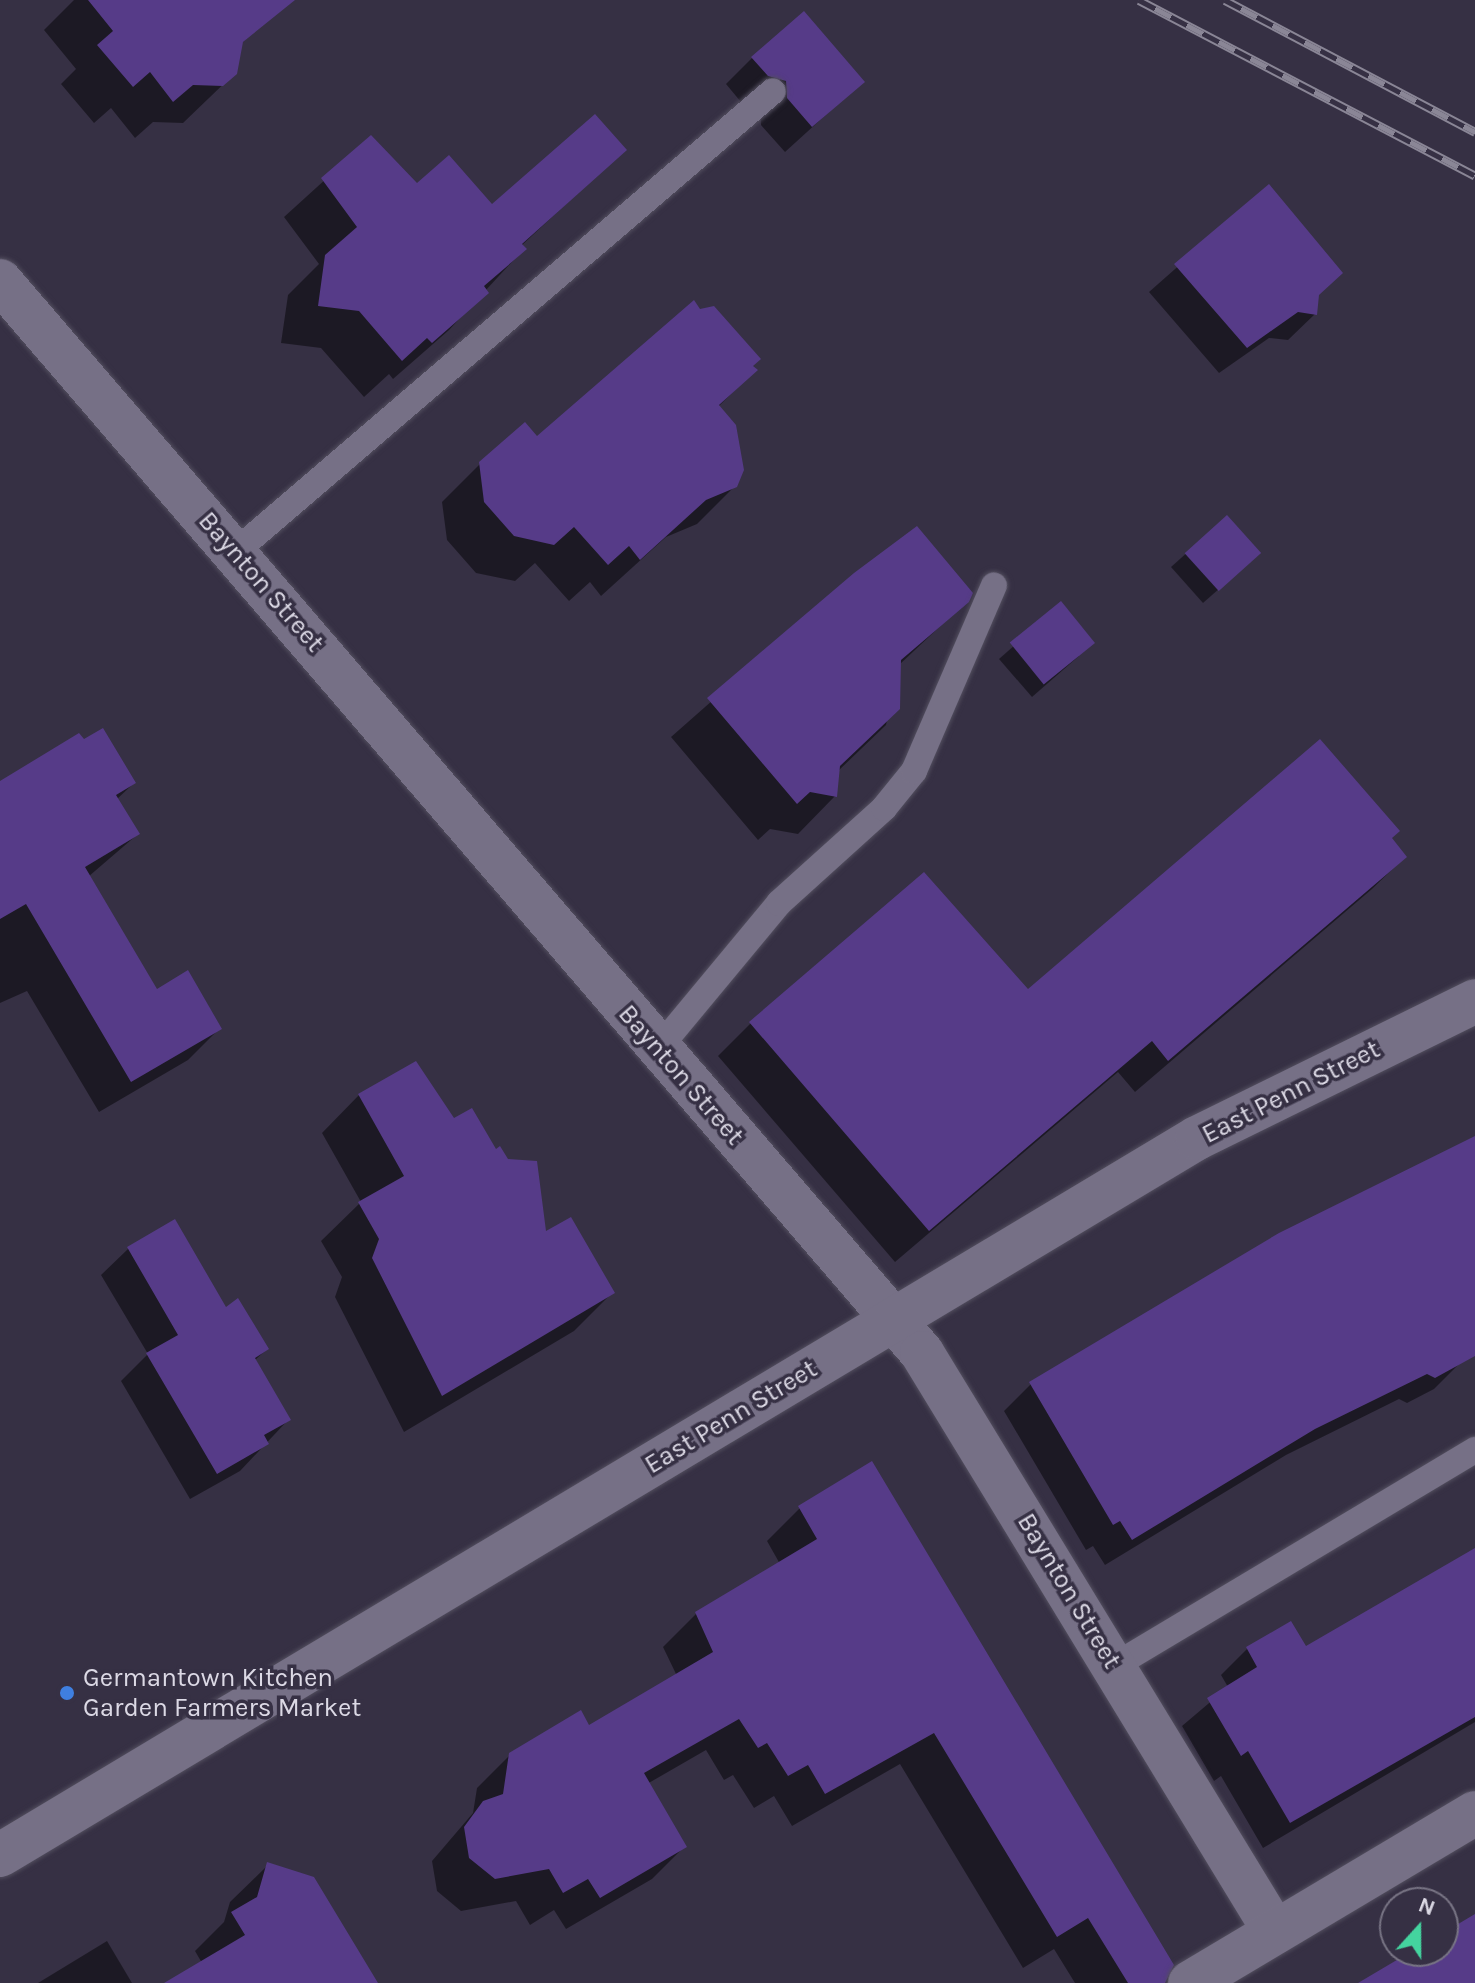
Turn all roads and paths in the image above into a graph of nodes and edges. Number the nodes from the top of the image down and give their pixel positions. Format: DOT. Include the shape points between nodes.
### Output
graph roads {
  1 [pos="773,91"];
  2 [pos="0,281"];
  3 [pos="235,552"];
  4 [pos="994,585"];
  5 [pos="1475,1001"];
  6 [pos="658,1049"];
  7 [pos="894,1320"];
  8 [pos="1475,1450"];
  9 [pos="1114,1666"];
  10 [pos="1475,1813"];
  11 [pos="0,1855"];
  12 [pos="1275,1932"];
  13 [pos="1190,1983"];
  1 -- 3 [label="lane"];
  2 -- 3 [label="street, Baynton Street"];
  3 -- 6 [label="street, Baynton Street"];
  4 -- 6 [label="lane" via="914,771 884,808 779,903"];
  5 -- 7 [label="street, East Penn Street" via="1197,1138"];
  6 -- 7 [label="street, Baynton Street"];
  7 -- 9 [label="street, Baynton Street" via="947,1386"];
  7 -- 11 [label="street, East Penn Street"];
  8 -- 9 [label="lane"];
  9 -- 12 [label="street, Baynton Street"];
  10 -- 12 [label="street"];
  12 -- 13 [label="street"];
}
